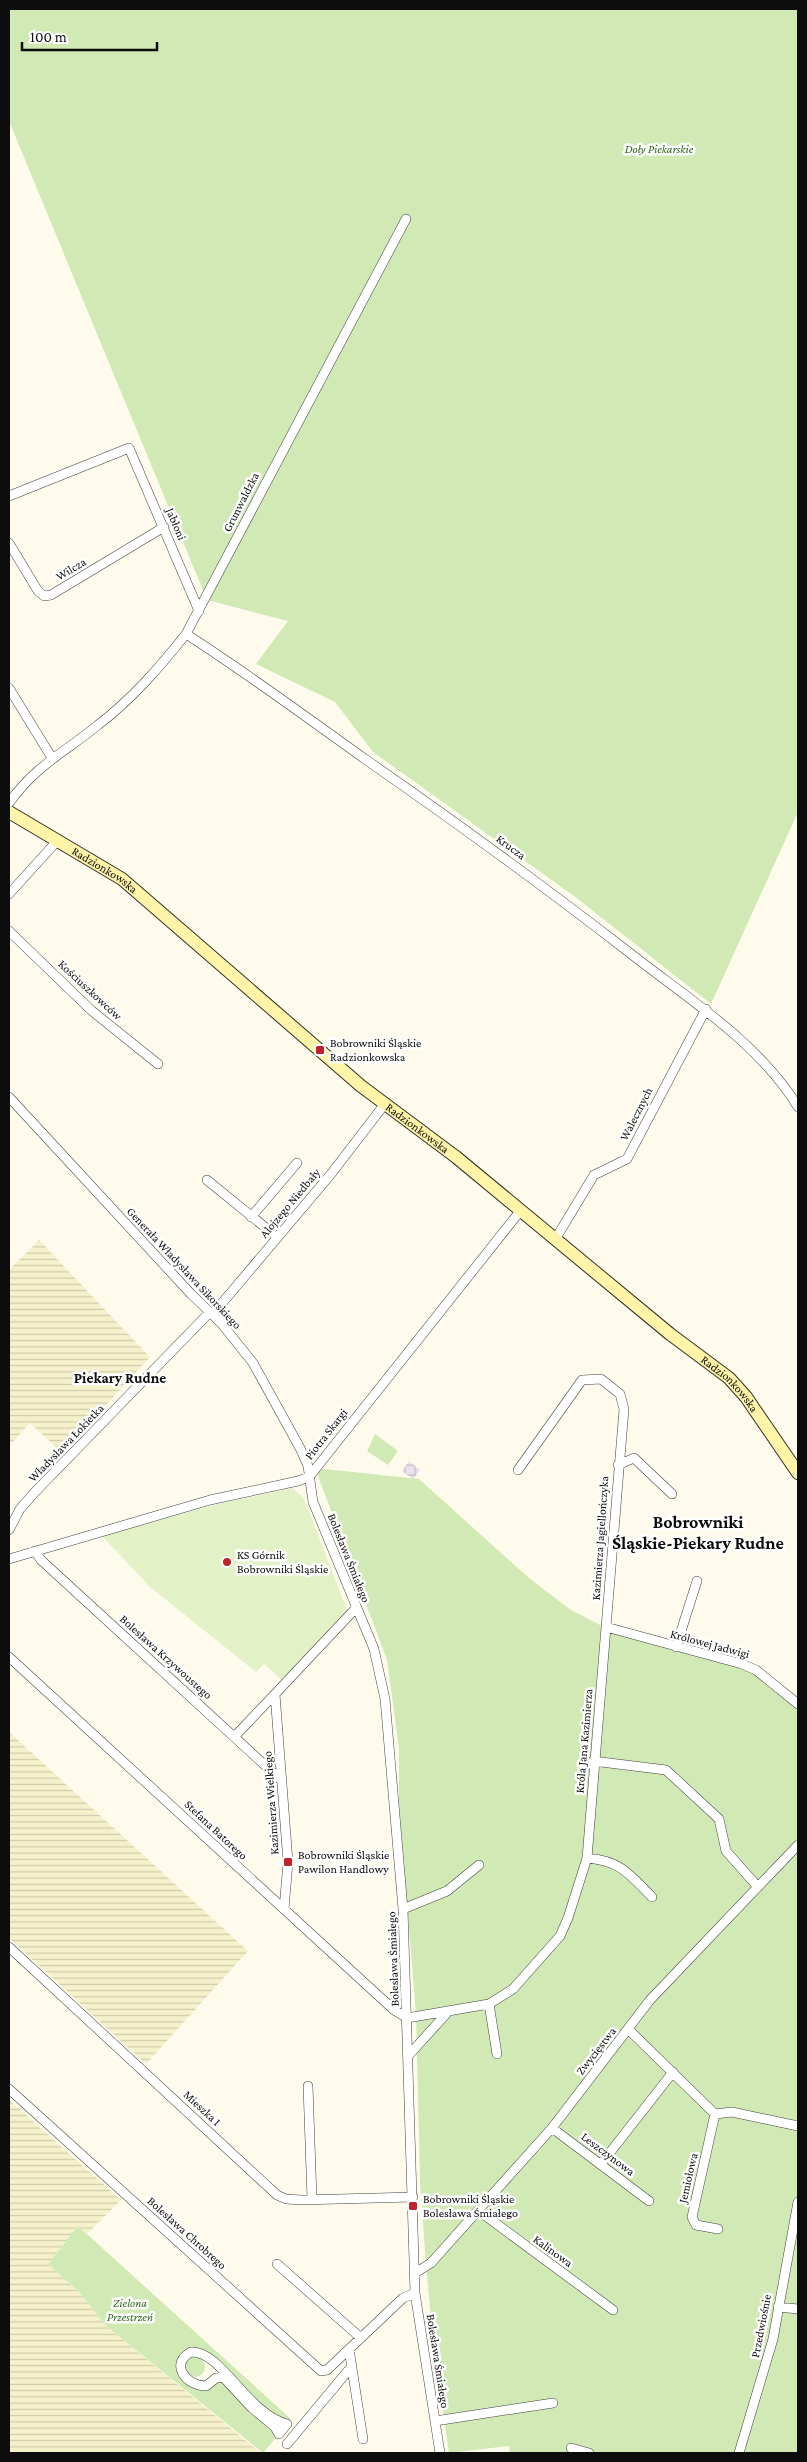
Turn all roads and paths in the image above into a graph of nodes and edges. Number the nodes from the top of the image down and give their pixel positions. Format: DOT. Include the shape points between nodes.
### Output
graph roads {
  1 [pos="406,219"];
  2 [pos="9,496"];
  3 [pos="164,527"];
  4 [pos="9,543"];
  5 [pos="199,611"];
  6 [pos="186,634"];
  7 [pos="9,688"];
  8 [pos="52,758"];
  9 [pos="9,802"];
  10 [pos="9,812"];
  11 [pos="58,840"];
  12 [pos="9,894"];
  13 [pos="9,931"];
  14 [pos="706,1009"];
  15 [pos="158,1064"];
  16 [pos="9,1098"];
  17 [pos="384,1104"];
  18 [pos="798,1107"];
  19 [pos="297,1163"];
  20 [pos="207,1180"];
  21 [pos="521,1210"];
  22 [pos="251,1217"];
  23 [pos="277,1237"];
  24 [pos="556,1238"];
  25 [pos="211,1314"];
  26 [pos="618,1465"];
  27 [pos="518,1470"];
  28 [pos="798,1473"];
  29 [pos="309,1476"];
  30 [pos="672,1494"];
  31 [pos="9,1530"];
  32 [pos="35,1551"];
  33 [pos="9,1558"];
  34 [pos="697,1581"];
  35 [pos="356,1608"];
  36 [pos="606,1627"];
  37 [pos="676,1648"];
  38 [pos="9,1657"];
  39 [pos="275,1694"];
  40 [pos="798,1704"];
  41 [pos="235,1736"];
  42 [pos="594,1761"];
  43 [pos="281,1780"];
  44 [pos="798,1845"];
  45 [pos="587,1858"];
  46 [pos="479,1864"];
  47 [pos="758,1887"];
  48 [pos="652,1897"];
  49 [pos="284,1909"];
  50 [pos="403,1909"];
  51 [pos="9,1947"];
  52 [pos="489,2004"];
  53 [pos="447,2013"];
  54 [pos="407,2018"];
  55 [pos="628,2030"];
  56 [pos="497,2054"];
  57 [pos="408,2056"];
  58 [pos="673,2072"];
  59 [pos="308,2086"];
  60 [pos="9,2089"];
  61 [pos="715,2114"];
  62 [pos="798,2126"];
  63 [pos="552,2128"];
  64 [pos="601,2164"];
  65 [pos="413,2197"];
  66 [pos="312,2199"];
  67 [pos="649,2201"];
  68 [pos="798,2202"];
  69 [pos="479,2212"];
  70 [pos="718,2229"];
  71 [pos="277,2264"];
  72 [pos="415,2273"];
  73 [pos="415,2293"];
  74 [pos="778,2307"];
  75 [pos="798,2309"];
  76 [pos="613,2310"];
  77 [pos="361,2338"];
  78 [pos="349,2349"];
  79 [pos="352,2366"];
  80 [pos="552,2403"];
  81 [pos="435,2420"];
  82 [pos="279,2434"];
  83 [pos="363,2439"];
  84 [pos="287,2444"];
  85 [pos="571,2448"];
  86 [pos="440,2453"];
  87 [pos="589,2453"];
  88 [pos="738,2453"];
  1 -- 5 [label="street, Grunwaldzka"];
  2 -- 3 [label="street, Jabłoni" via="129,448"];
  3 -- 4 [label="street, Wilcza" via="51,595 44,596"];
  3 -- 5 [label="street, Jabłoni"];
  5 -- 6 [label="street, Grunwaldzka"];
  6 -- 8 [label="street, Grunwaldzka" via="155,673 127,701"];
  6 -- 14 [label="street, Krucza" via="553,892"];
  7 -- 8 [label="street"];
  8 -- 9 [label="street, Grunwaldzka"];
  10 -- 11 [label="street, Radzionkowska"];
  11 -- 12 [label="street"];
  11 -- 17 [label="street, Radzionkowska" via="128,883"];
  13 -- 15 [label="street, Kościuszkowców" via="92,1011"];
  14 -- 18 [label="street, Krucza" via="775,1076"];
  14 -- 24 [label="street, Walecznych" via="627,1159 594,1175"];
  16 -- 25 [label="street, Generała Władysława Sikorskiego"];
  17 -- 21 [label="street, Radzionkowska"];
  17 -- 23 [label="street, Alojzego Niedbały" via="331,1174"];
  19 -- 22 [label="street"];
  20 -- 22 [label="street"];
  21 -- 24 [label="street, Radzionkowska"];
  21 -- 29 [label="street, Piotra Skargi"];
  22 -- 23 [label="street"];
  23 -- 25 [label="street, Alojzego Niedbały"];
  24 -- 28 [label="street, Radzionkowska" via="670,1334 738,1386"];
  25 -- 29 [label="street, Generała Władysława Sikorskiego" via="240,1346 264,1380 300,1448"];
  25 -- 31 [label="street, Władysława Łokietka" via="29,1499"];
  26 -- 27 [label="street, Kazimierza Jagiellończyka" via="624,1409 620,1394 601,1379 582,1380"];
  26 -- 30 [label="street" via="634,1458"];
  26 -- 36 [label="street, Kazimierza Jagiellończyka"];
  29 -- 32 [label="street, Piotra Skargi" via="210,1500"];
  29 -- 35 [label="street, Bolesława Śmiałego" via="313,1502"];
  32 -- 33 [label="street, Piotra Skargi"];
  32 -- 41 [label="street, Bolesława Krzywoustego" via="41,1560"];
  34 -- 37 [label="street"];
  35 -- 39 [label="street"];
  35 -- 50 [label="street, Bolesława Śmiałego" via="374,1649 385,1699"];
  36 -- 37 [label="street, Królowej Jadwigi"];
  36 -- 42 [label="street, Króla Jana Kazimierza"];
  37 -- 40 [label="street, Królowej Jadwigi" via="756,1670"];
  38 -- 49 [label="street, Stefana Batorego"];
  39 -- 41 [label="street"];
  39 -- 43 [label="street, Kazimierza Wielkiego"];
  41 -- 43 [label="street, Bolesława Krzywoustego"];
  42 -- 45 [label="street, Króla Jana Kazimierza"];
  42 -- 47 [label="street" via="666,1770 719,1819 726,1851"];
  43 -- 49 [label="street, Kazimierza Wielkiego" via="288,1862"];
  44 -- 47 [label="street, Zwycięstwa"];
  45 -- 48 [label="street" via="607,1860 620,1866"];
  45 -- 52 [label="street, Króla Jana Kazimierza" via="560,1936 513,1989"];
  46 -- 50 [label="street" via="446,1891"];
  47 -- 55 [label="street, Zwycięstwa" via="650,2000"];
  49 -- 54 [label="street, Stefana Batorego" via="394,2010"];
  50 -- 54 [label="street, Bolesława Śmiałego"];
  51 -- 66 [label="street, Mieszka I" via="277,2195 290,2200"];
  52 -- 53 [label="street, Króla Jana Kazimierza"];
  52 -- 56 [label="street"];
  53 -- 54 [label="street, Króla Jana Kazimierza"];
  53 -- 57 [label="street"];
  54 -- 57 [label="street, Bolesława Śmiałego"];
  55 -- 58 [label="street"];
  55 -- 63 [label="street, Zwycięstwa"];
  57 -- 65 [label="street, Bolesława Śmiałego"];
  58 -- 61 [label="street"];
  58 -- 64 [label="street"];
  59 -- 66 [label="street"];
  60 -- 78 [label="street, Bolesława Chrobrego" via="321,2371 327,2370"];
  61 -- 62 [label="street" via="732,2112"];
  61 -- 70 [label="street, Jemiołowa" via="692,2217 696,2225"];
  63 -- 64 [label="street, Leszczynowa"];
  63 -- 69 [label="street, Zwycięstwa"];
  64 -- 67 [label="street, Leszczynowa"];
  65 -- 66 [label="street, Mieszka I"];
  65 -- 72 [label="street, Bolesława Śmiałego"];
  68 -- 74 [label="street, Przedwiośnie"];
  69 -- 72 [label="street, Zwycięstwa" via="432,2263"];
  69 -- 76 [label="street, Kalinowa"];
  71 -- 77 [label="street"];
  72 -- 73 [label="street, Bolesława Śmiałego"];
  73 -- 77 [label="street, Bolesława Chrobrego" via="404,2298"];
  73 -- 81 [label="street, Bolesława Śmiałego"];
  74 -- 75 [label="street"];
  74 -- 88 [label="street, Przedwiośnie" via="767,2362"];
  77 -- 78 [label="street, Bolesława Chrobrego"];
  78 -- 79 [label="street"];
  79 -- 83 [label="street"];
  79 -- 84 [label="street"];
  80 -- 81 [label="street"];
  81 -- 86 [label="street, Bolesława Śmiałego"];
  82 -- 82 [label="street" via="286,2424 256,2408 213,2360 199,2352 191,2352 184,2357 180,2368 186,2379 206,2386 223,2377"];
  85 -- 87 [label="street"];
}
